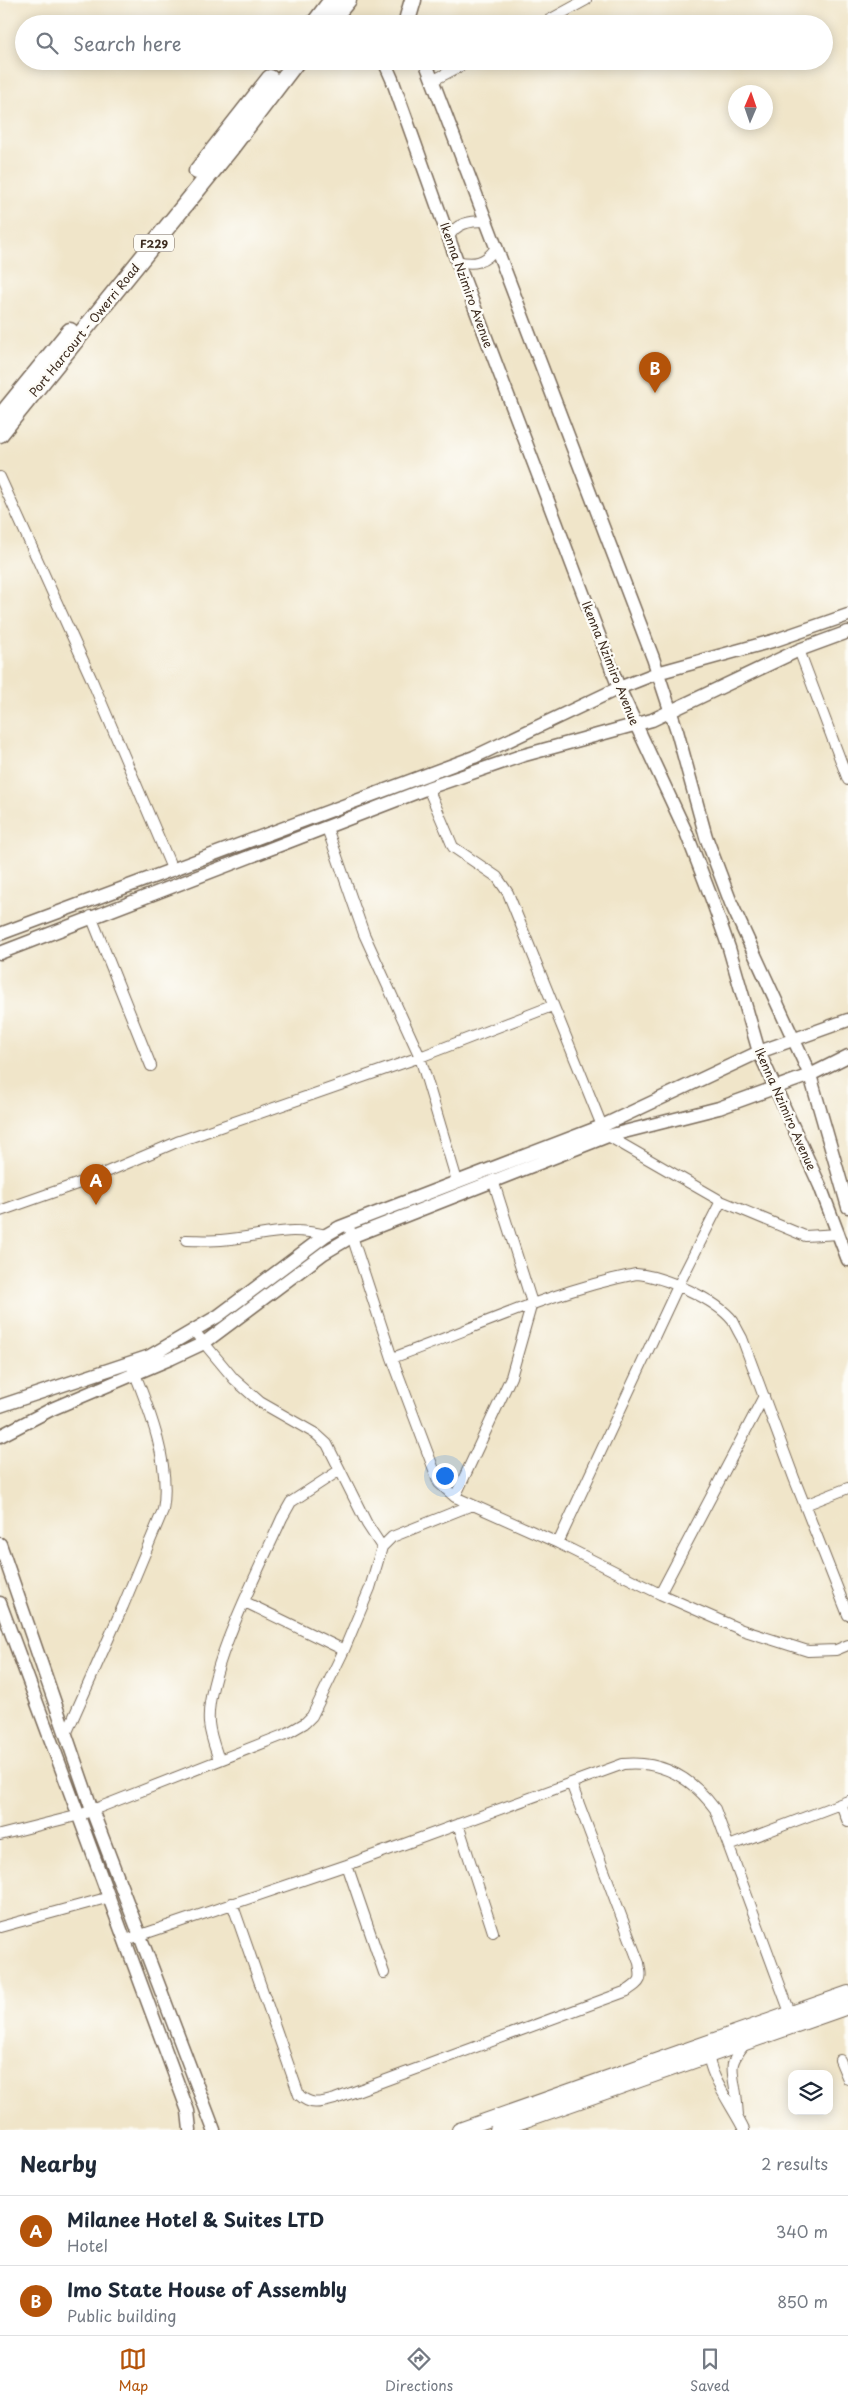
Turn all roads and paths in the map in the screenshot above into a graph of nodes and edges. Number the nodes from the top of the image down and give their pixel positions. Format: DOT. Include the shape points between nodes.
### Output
graph roads {
  1 [pos="323,0"];
  2 [pos="332,0"];
  3 [pos="348,0"];
  4 [pos="412,0"];
  5 [pos="581,1"];
  6 [pos="321,15"];
  7 [pos="323,15"];
  8 [pos="328,15"];
  9 [pos="410,15"];
  10 [pos="557,15"];
  11 [pos="277,70"];
  12 [pos="290,70"];
  13 [pos="388,70"];
  14 [pos="428,70"];
  15 [pos="453,70"];
  16 [pos="432,81"];
  17 [pos="485,221"];
  18 [pos="449,237"];
  19 [pos="495,249"];
  20 [pos="457,261"];
  21 [pos="0,417"];
  22 [pos="0,434"];
  23 [pos="0,478"];
  24 [pos="848,615"];
  25 [pos="848,632"];
  26 [pos="799,650"];
  27 [pos="657,673"];
  28 [pos="619,688"];
  29 [pos="671,712"];
  30 [pos="635,726"];
  31 [pos="848,780"];
  32 [pos="428,788"];
  33 [pos="327,828"];
  34 [pos="172,871"];
  35 [pos="91,916"];
  36 [pos="0,934"];
  37 [pos="0,953"];
  38 [pos="552,1006"];
  39 [pos="848,1020"];
  40 [pos="794,1038"];
  41 [pos="759,1052"];
  42 [pos="848,1056"];
  43 [pos="420,1057"];
  44 [pos="150,1066"];
  45 [pos="810,1076"];
  46 [pos="774,1089"];
  47 [pos="605,1131"];
  48 [pos="493,1180"];
  49 [pos="457,1181"];
  50 [pos="721,1201"];
  51 [pos="848,1207"];
  52 [pos="0,1211"];
  53 [pos="348,1224"];
  54 [pos="326,1234"];
  55 [pos="839,1234"];
  56 [pos="351,1237"];
  57 [pos="186,1240"];
  58 [pos="848,1260"];
  59 [pos="678,1286"];
  60 [pos="532,1302"];
  61 [pos="194,1332"];
  62 [pos="204,1343"];
  63 [pos="392,1358"];
  64 [pos="133,1368"];
  65 [pos="764,1396"];
  66 [pos="0,1406"];
  67 [pos="0,1436"];
  68 [pos="340,1470"];
  69 [pos="848,1488"];
  70 [pos="455,1497"];
  71 [pos="472,1505"];
  72 [pos="805,1505"];
  73 [pos="558,1543"];
  74 [pos="0,1544"];
  75 [pos="382,1547"];
  76 [pos="660,1594"];
  77 [pos="245,1602"];
  78 [pos="0,1603"];
  79 [pos="848,1615"];
  80 [pos="848,1645"];
  81 [pos="344,1650"];
  82 [pos="67,1732"];
  83 [pos="219,1760"];
  84 [pos="571,1783"];
  85 [pos="845,1802"];
  86 [pos="92,1810"];
  87 [pos="80,1815"];
  88 [pos="848,1822"];
  89 [pos="458,1824"];
  90 [pos="0,1835"];
  91 [pos="729,1846"];
  92 [pos="347,1865"];
  93 [pos="110,1897"];
  94 [pos="232,1903"];
  95 [pos="0,1927"];
  96 [pos="493,1932"];
  97 [pos="140,1935"];
  98 [pos="126,1940"];
  99 [pos="384,1973"];
  100 [pos="848,1992"];
  101 [pos="848,2007"];
  102 [pos="793,2020"];
  103 [pos="716,2039"];
  104 [pos="744,2045"];
  105 [pos="707,2057"];
  106 [pos="840,2060"];
  107 [pos="848,2079"];
  108 [pos="738,2116"];
  109 [pos="190,2130"];
  110 [pos="214,2130"];
  111 [pos="459,2130"];
  112 [pos="497,2130"];
  113 [pos="744,2130"];
  1 -- 6 [label="main road"];
  2 -- 7 [label="main road"];
  3 -- 8 [label="main road"];
  4 -- 9 [label="main road"];
  5 -- 10 [label="street"];
  11 -- 21 [label="main road, Port Harcourt - Owerri Road / F229"];
  12 -- 22 [label="main road, Port Harcourt - Owerri Road / F229"];
  13 -- 18 [label="street, Ikenna Nzimiro Avenue"];
  14 -- 16 [label="street, Ikenna Nzimiro Avenue"];
  15 -- 16 [label="street"];
  16 -- 17 [label="street, Ikenna Nzimiro Avenue"];
  17 -- 18 [label="street" via="466,222 452,230"];
  17 -- 19 [label="street, Ikenna Nzimiro Avenue"];
  18 -- 20 [label="street, Ikenna Nzimiro Avenue"];
  19 -- 20 [label="street" via="480,262"];
  19 -- 27 [label="street, Ikenna Nzimiro Avenue"];
  20 -- 28 [label="street, Ikenna Nzimiro Avenue"];
  23 -- 34 [label="street" via="91,678"];
  24 -- 27 [label="street" via="776,640"];
  25 -- 26 [label="street"];
  26 -- 29 [label="street"];
  26 -- 31 [label="street"];
  27 -- 28 [label="street"];
  27 -- 29 [label="street, Ikenna Nzimiro Avenue"];
  28 -- 30 [label="street, Ikenna Nzimiro Avenue"];
  28 -- 34 [label="street" via="474,757"];
  29 -- 30 [label="street"];
  29 -- 40 [label="street, Ikenna Nzimiro Avenue" via="712,853 731,903"];
  30 -- 32 [label="street" via="521,756"];
  30 -- 41 [label="street, Ikenna Nzimiro Avenue" via="686,832 711,897"];
  32 -- 33 [label="street"];
  32 -- 38 [label="street" via="453,847 497,878 508,893"];
  33 -- 35 [label="street"];
  33 -- 43 [label="street" via="364,934"];
  34 -- 36 [label="street"];
  35 -- 37 [label="street"];
  35 -- 44 [label="street"];
  38 -- 43 [label="street"];
  38 -- 47 [label="street"];
  39 -- 40 [label="street"];
  40 -- 41 [label="street"];
  40 -- 45 [label="street, Ikenna Nzimiro Avenue"];
  41 -- 46 [label="street, Ikenna Nzimiro Avenue"];
  41 -- 47 [label="street"];
  42 -- 45 [label="street"];
  43 -- 49 [label="street"];
  43 -- 52 [label="street" via="177,1142 88,1180"];
  45 -- 46 [label="street"];
  45 -- 51 [label="street, Ikenna Nzimiro Avenue"];
  46 -- 47 [label="street" via="719,1108"];
  46 -- 55 [label="street, Ikenna Nzimiro Avenue"];
  47 -- 48 [label="street"];
  47 -- 49 [label="street"];
  47 -- 50 [label="street"];
  48 -- 56 [label="street"];
  48 -- 60 [label="street"];
  49 -- 53 [label="street"];
  50 -- 55 [label="street" via="805,1236"];
  50 -- 59 [label="street"];
  53 -- 54 [label="street"];
  53 -- 56 [label="street"];
  54 -- 57 [label="street" via="286,1230 222,1240"];
  54 -- 61 [label="street"];
  55 -- 58 [label="street, Ikenna Nzimiro Avenue"];
  56 -- 62 [label="street" via="324,1253"];
  56 -- 63 [label="street"];
  59 -- 60 [label="street" via="636,1274"];
  59 -- 65 [label="street" via="717,1306 732,1321 742,1338"];
  59 -- 73 [label="street"];
  60 -- 63 [label="street"];
  60 -- 70 [label="street" via="511,1377"];
  61 -- 62 [label="street"];
  61 -- 64 [label="street"];
  62 -- 64 [label="street"];
  62 -- 68 [label="street" via="234,1379 260,1402 316,1434 326,1444"];
  63 -- 70 [label="street" via="439,1483"];
  64 -- 66 [label="street"];
  64 -- 67 [label="street"];
  64 -- 82 [label="street" via="164,1469 166,1495 163,1510 123,1606"];
  65 -- 72 [label="street"];
  65 -- 76 [label="street"];
  68 -- 75 [label="street"];
  68 -- 77 [label="street" via="291,1502"];
  69 -- 72 [label="street"];
  70 -- 71 [label="street"];
  71 -- 73 [label="street"];
  71 -- 75 [label="street" via="392,1537"];
  72 -- 79 [label="street"];
  73 -- 76 [label="street"];
  74 -- 82 [label="street"];
  75 -- 81 [label="street" via="370,1588"];
  76 -- 80 [label="street" via="742,1630 808,1651 836,1650"];
  77 -- 81 [label="street"];
  77 -- 83 [label="street" via="220,1662 209,1712 210,1730"];
  78 -- 87 [label="street"];
  81 -- 83 [label="street" via="312,1716 305,1723 286,1734"];
  82 -- 86 [label="street"];
  83 -- 86 [label="street"];
  84 -- 89 [label="street"];
  84 -- 91 [label="street" via="624,1764 640,1762 661,1766 686,1778 703,1792 715,1809"];
  84 -- 94 [label="street" via="639,1963 641,1976 638,1984 335,2100 308,2103 299,2095"];
  85 -- 88 [label="street"];
  85 -- 91 [label="street"];
  86 -- 87 [label="street"];
  86 -- 97 [label="street"];
  87 -- 90 [label="street"];
  87 -- 93 [label="street"];
  89 -- 92 [label="street"];
  89 -- 96 [label="street"];
  91 -- 102 [label="street"];
  92 -- 94 [label="street"];
  92 -- 99 [label="street"];
  93 -- 95 [label="street"];
  93 -- 98 [label="street"];
  94 -- 97 [label="street"];
  97 -- 98 [label="street"];
  97 -- 110 [label="street"];
  98 -- 109 [label="street" via="188,2111"];
  100 -- 102 [label="main road"];
  101 -- 102 [label="main road"];
  102 -- 103 [label="main road"];
  102 -- 104 [label="main road"];
  103 -- 105 [label="street"];
  103 -- 111 [label="main road"];
  104 -- 105 [label="main road"];
  104 -- 108 [label="street" via="730,2070"];
  105 -- 108 [label="street" via="723,2095"];
  105 -- 112 [label="main road"];
  106 -- 107 [label="street"];
  108 -- 113 [label="street"];
}
